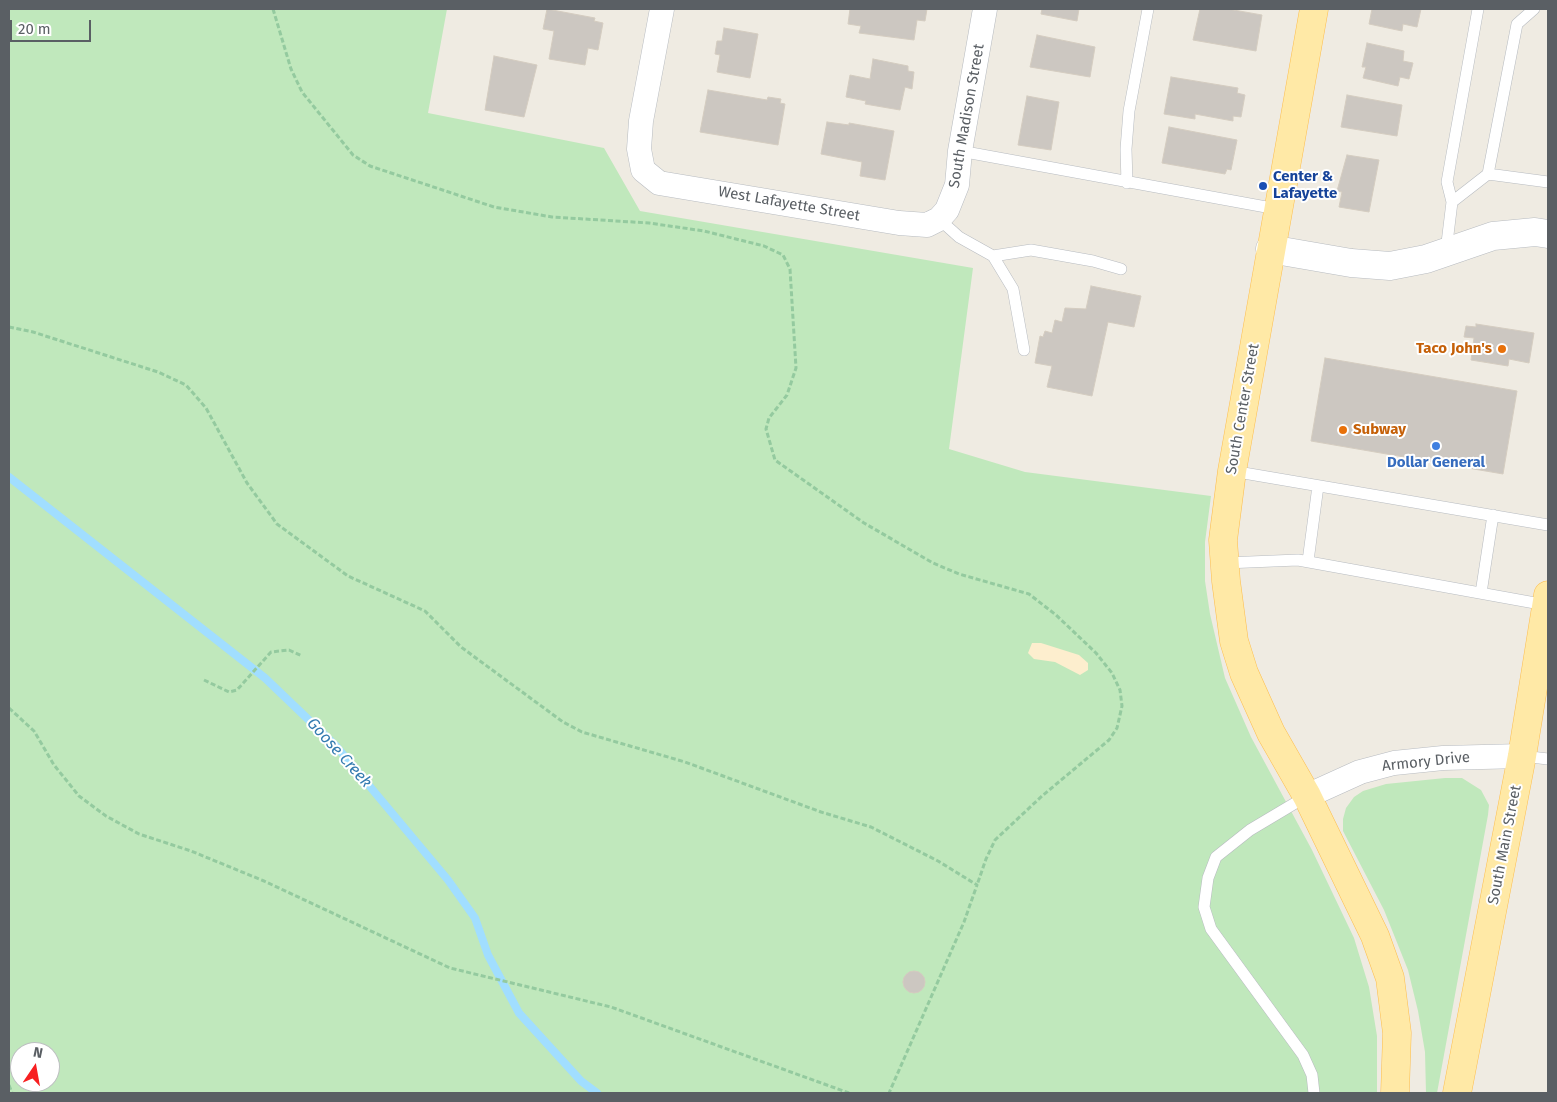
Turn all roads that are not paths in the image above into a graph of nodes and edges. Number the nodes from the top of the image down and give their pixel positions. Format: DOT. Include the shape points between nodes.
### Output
graph roads {
  1 [pos="662,9"];
  2 [pos="986,9"];
  3 [pos="1148,9"];
  4 [pos="1314,9"];
  5 [pos="1478,9"];
  6 [pos="1534,9"];
  7 [pos="960,151"];
  8 [pos="1488,174"];
  9 [pos="1548,182"];
  10 [pos="1128,183"];
  11 [pos="1452,202"];
  12 [pos="1277,209"];
  13 [pos="938,219"];
  14 [pos="1548,234"];
  15 [pos="1270,248"];
  16 [pos="1446,252"];
  17 [pos="993,256"];
  18 [pos="1121,269"];
  19 [pos="1024,350"];
  20 [pos="1232,471"];
  21 [pos="1318,486"];
  22 [pos="1494,515"];
  23 [pos="1548,525"];
  24 [pos="1308,561"];
  25 [pos="1225,563"];
  26 [pos="1481,593"];
  27 [pos="1547,600"];
  28 [pos="1522,756"];
  29 [pos="1548,759"];
  30 [pos="1307,796"];
  31 [pos="1314,1093"];
  32 [pos="1396,1093"];
  33 [pos="1457,1093"];
  1 -- 13 [label="street, West Lafayette Street" via="641,121 639,149 643,170 659,183 899,223 927,225"];
  2 -- 7 [label="street, South Madison Street"];
  3 -- 10 [label="lane" via="1129,111"];
  4 -- 12 [label="main road, South Center Street"];
  5 -- 11 [label="lane" via="1447,182"];
  6 -- 8 [label="lane" via="1517,24"];
  7 -- 10 [label="lane"];
  7 -- 13 [label="street, South Madison Street" via="952,201"];
  8 -- 9 [label="lane"];
  8 -- 11 [label="lane"];
  10 -- 12 [label="lane"];
  11 -- 16 [label="lane"];
  12 -- 15 [label="main road, South Center Street"];
  13 -- 17 [label="lane" via="959,237"];
  14 -- 16 [label="street" via="1493,236"];
  15 -- 16 [label="street" via="1372,266 1404,264"];
  15 -- 20 [label="main road, South Center Street"];
  17 -- 18 [label="lane" via="1031,250 1093,260"];
  17 -- 19 [label="lane" via="1014,289"];
  20 -- 21 [label="lane"];
  20 -- 25 [label="main road, South Center Street" via="1223,540"];
  21 -- 22 [label="lane"];
  21 -- 24 [label="lane"];
  22 -- 23 [label="lane"];
  22 -- 26 [label="lane"];
  24 -- 25 [label="lane"];
  24 -- 26 [label="lane"];
  25 -- 30 [label="main road, South Center Street" via="1227,604 1244,673"];
  26 -- 27 [label="lane"];
  27 -- 28 [label="main road, South Main Street"];
  28 -- 29 [label="lane"];
  28 -- 30 [label="street, Armory Drive" via="1394,763 1360,772"];
  28 -- 33 [label="main road, South Main Street"];
  30 -- 31 [label="lane" via="1250,830 1216,856 1208,878 1204,907 1211,929 1303,1055 1312,1075"];
  30 -- 32 [label="main road" via="1375,936 1390,978 1397,1033"];
}
